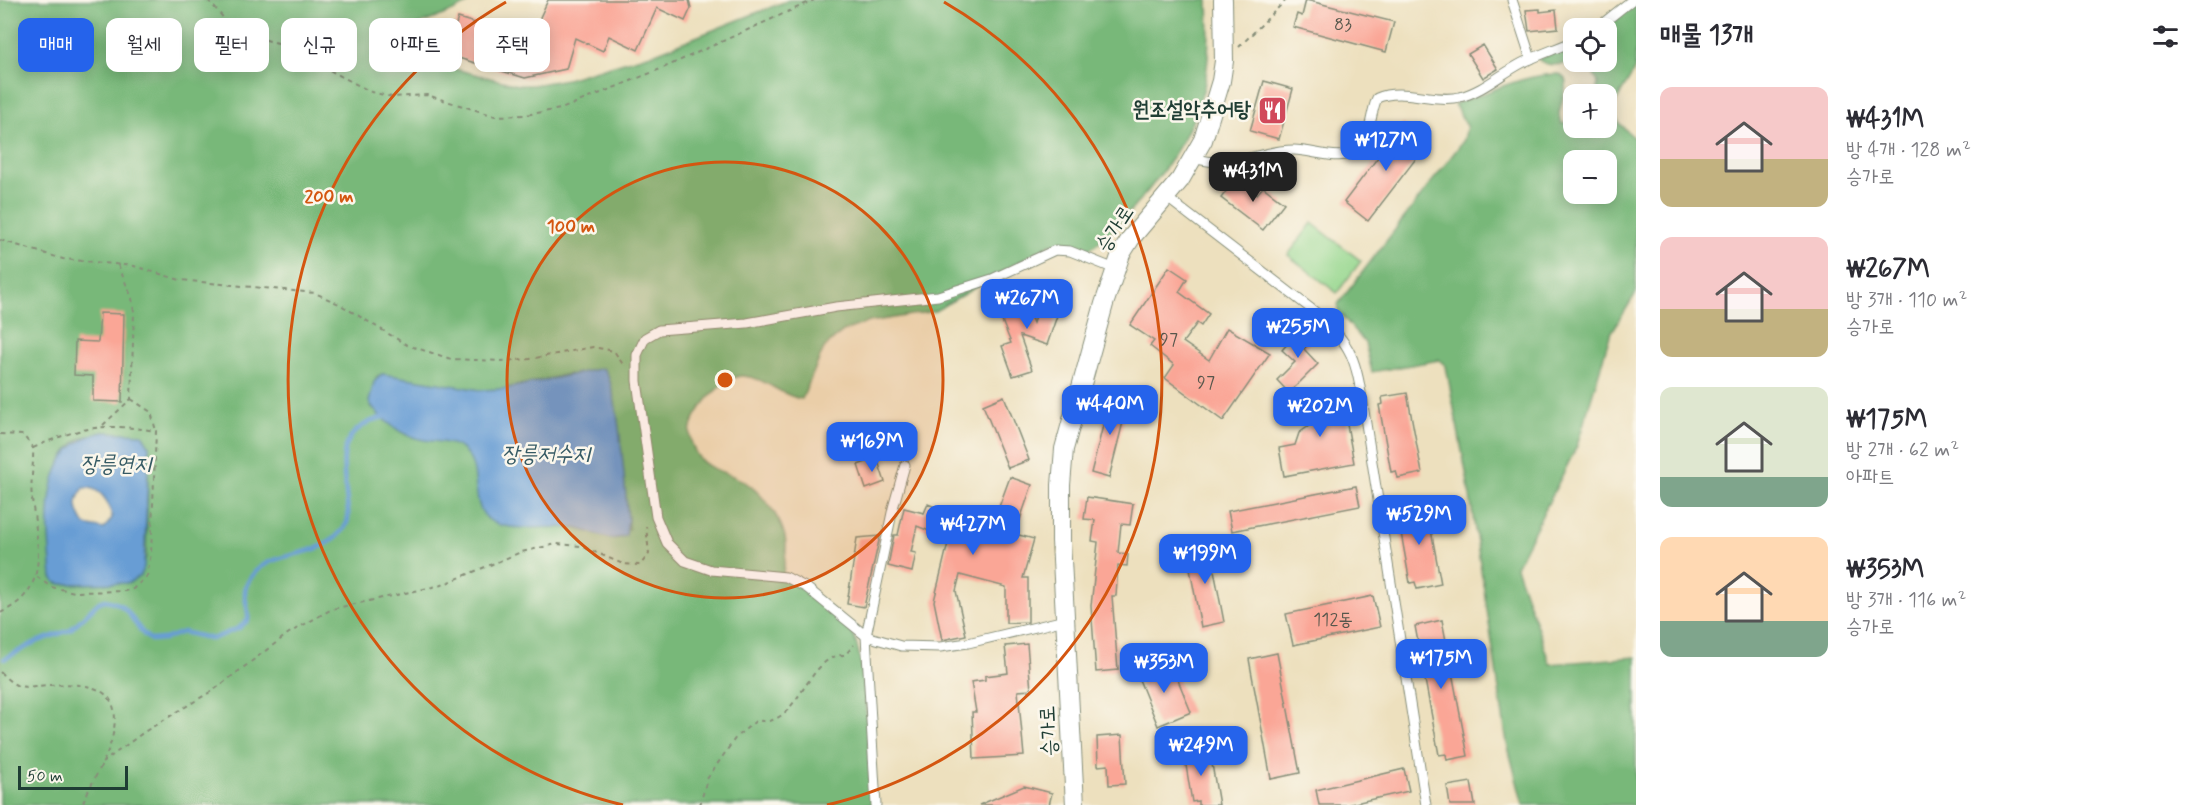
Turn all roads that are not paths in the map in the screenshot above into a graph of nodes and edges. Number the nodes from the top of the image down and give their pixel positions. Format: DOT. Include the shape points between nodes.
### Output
graph roads {
  1 [pos="1223,0"];
  2 [pos="1512,0"];
  3 [pos="1632,0"];
  4 [pos="1610,18"];
  5 [pos="1563,46"];
  6 [pos="1531,59"];
  7 [pos="1194,158"];
  8 [pos="1166,197"];
  9 [pos="1115,269"];
  10 [pos="905,465"];
  11 [pos="1065,620"];
  12 [pos="866,636"];
  13 [pos="876,805"];
  14 [pos="1075,805"];
  15 [pos="1426,805"];
  1 -- 7 [label="street, 승가로" via="1224,61 1214,108"];
  2 -- 6 [label="lane"];
  3 -- 4 [label="lane"];
  5 -- 6 [label="lane"];
  6 -- 7 [label="lane" via="1459,97 1391,94 1377,98 1362,147 1350,155 1292,150 1229,164"];
  7 -- 8 [label="street, 승가로"];
  8 -- 9 [label="street, 승가로" via="1131,238"];
  8 -- 15 [label="lane" via="1299,298 1333,327 1350,350 1363,402"];
  9 -- 11 [label="street, 승가로" via="1064,449 1060,485"];
  9 -- 12 [label="lane" via="1070,251 1055,250 984,283 938,296 844,306 737,325 669,328 645,338 637,355 637,381 654,506 660,531 675,554 697,567 794,580"];
  10 -- 12 [label="lane"];
  11 -- 12 [label="lane" via="940,646 901,646"];
  11 -- 14 [label="street, 승가로"];
  12 -- 13 [label="lane"];
}
